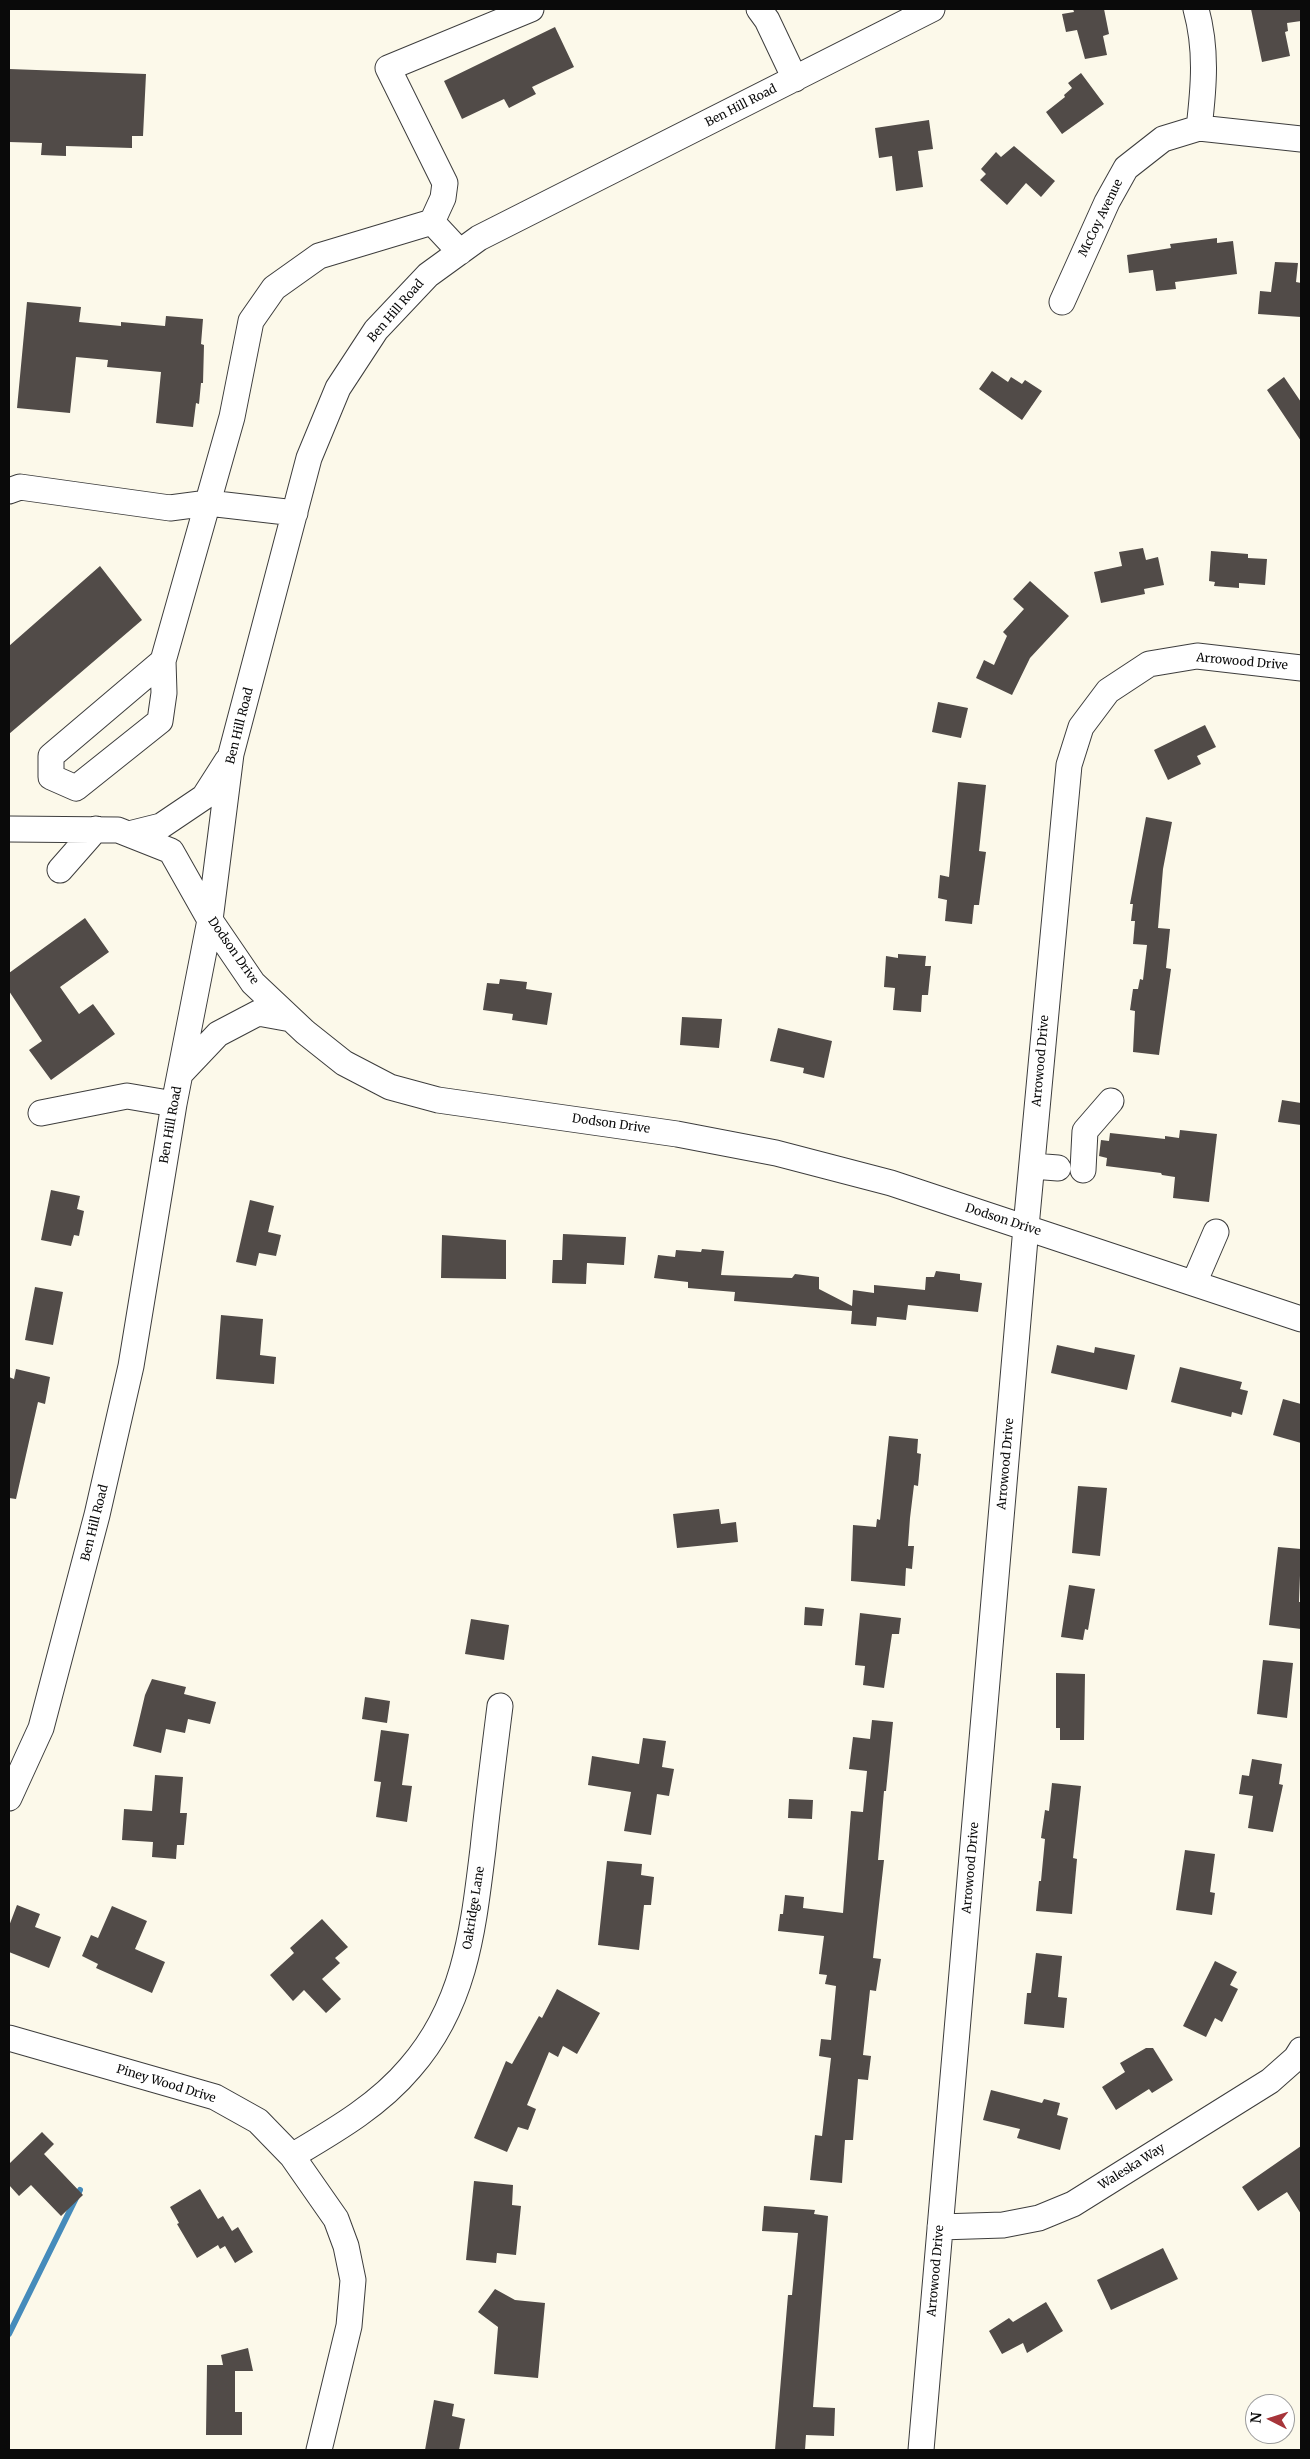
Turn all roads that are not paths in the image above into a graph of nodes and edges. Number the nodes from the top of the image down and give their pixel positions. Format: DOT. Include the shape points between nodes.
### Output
graph roads {
  1 [pos="531,9"];
  2 [pos="759,9"];
  3 [pos="932,9"];
  4 [pos="1196,9"];
  5 [pos="795,78"];
  6 [pos="1199,128"];
  7 [pos="1301,139"];
  8 [pos="432,222"];
  9 [pos="460,252"];
  10 [pos="1062,302"];
  11 [pos="9,490"];
  12 [pos="208,503"];
  13 [pos="295,513"];
  14 [pos="164,661"];
  15 [pos="1301,668"];
  16 [pos="231,754"];
  17 [pos="9,829"];
  18 [pos="96,829"];
  19 [pos="129,834"];
  20 [pos="60,870"];
  21 [pos="210,920"];
  22 [pos="291,1019"];
  23 [pos="181,1073"];
  24 [pos="1111,1101"];
  25 [pos="174,1104"];
  26 [pos="41,1113"];
  27 [pos="1032,1166"];
  28 [pos="1058,1168"];
  29 [pos="1083,1170"];
  30 [pos="1026,1227"];
  31 [pos="1216,1232"];
  32 [pos="1194,1283"];
  33 [pos="1301,1319"];
  34 [pos="500,1706"];
  35 [pos="9,1798"];
  36 [pos="9,2038"];
  37 [pos="1301,2050"];
  38 [pos="292,2156"];
  39 [pos="940,2227"];
  40 [pos="319,2450"];
  41 [pos="921,2450"];
  1 -- 8 [label="street" via="388,68 445,183 443,198"];
  2 -- 5 [label="street"];
  3 -- 5 [label="street, Ben Hill Road"];
  4 -- 6 [label="street" via="1203,33 1205,74"];
  5 -- 9 [label="street, Ben Hill Road" via="479,238"];
  6 -- 7 [label="street, McCoy Avenue"];
  6 -- 10 [label="street, McCoy Avenue" via="1163,138 1126,168"];
  8 -- 9 [label="street"];
  8 -- 12 [label="street" via="319,256 274,288 251,321 232,417"];
  9 -- 13 [label="street, Ben Hill Road" via="428,275 376,330 338,388 309,458"];
  11 -- 12 [label="street" via="20,486 170,508"];
  12 -- 13 [label="street"];
  12 -- 14 [label="street"];
  13 -- 16 [label="street, Ben Hill Road"];
  14 -- 14 [label="street" via="51,756 51,776 76,788 160,721"];
  15 -- 27 [label="street, Arrowood Drive" via="1197,656 1149,664 1108,691 1081,726 1068,765"];
  16 -- 19 [label="street" via="204,797 161,826"];
  16 -- 21 [label="street, Ben Hill Road"];
  17 -- 18 [label="street, Dodson Drive"];
  18 -- 19 [label="street, Dodson Drive"];
  18 -- 20 [label="street"];
  19 -- 21 [label="street, Dodson Drive" via="171,851"];
  21 -- 22 [label="street, Dodson Drive" via="252,983"];
  21 -- 23 [label="street, Ben Hill Road"];
  22 -- 23 [label="street" via="258,1014 218,1034"];
  22 -- 30 [label="street, Dodson Drive" via="344,1063 399,1089 438,1100 677,1134 776,1153 890,1183"];
  23 -- 25 [label="street, Ben Hill Road"];
  24 -- 29 [label="street" via="1086,1131"];
  25 -- 26 [label="street" via="127,1096"];
  25 -- 35 [label="street, Ben Hill Road" via="131,1366 97,1515 41,1728"];
  27 -- 28 [label="street"];
  27 -- 30 [label="street, Arrowood Drive"];
  30 -- 32 [label="street, Dodson Drive"];
  30 -- 39 [label="street, Arrowood Drive"];
  31 -- 32 [label="street"];
  32 -- 33 [label="street, Dodson Drive"];
  34 -- 38 [label="street, Oakridge Lane" via="472,1937 450,2005 411,2068 388,2091 355,2118"];
  36 -- 38 [label="street, Piney Wood Drive" via="215,2097 258,2120"];
  37 -- 39 [label="street, Waleska Way" via="1270,2081 1073,2204 1039,2218 1003,2226"];
  38 -- 40 [label="street, Piney Wood Drive" via="336,2219 353,2280 349,2326"];
  39 -- 41 [label="street, Arrowood Drive"];
}
